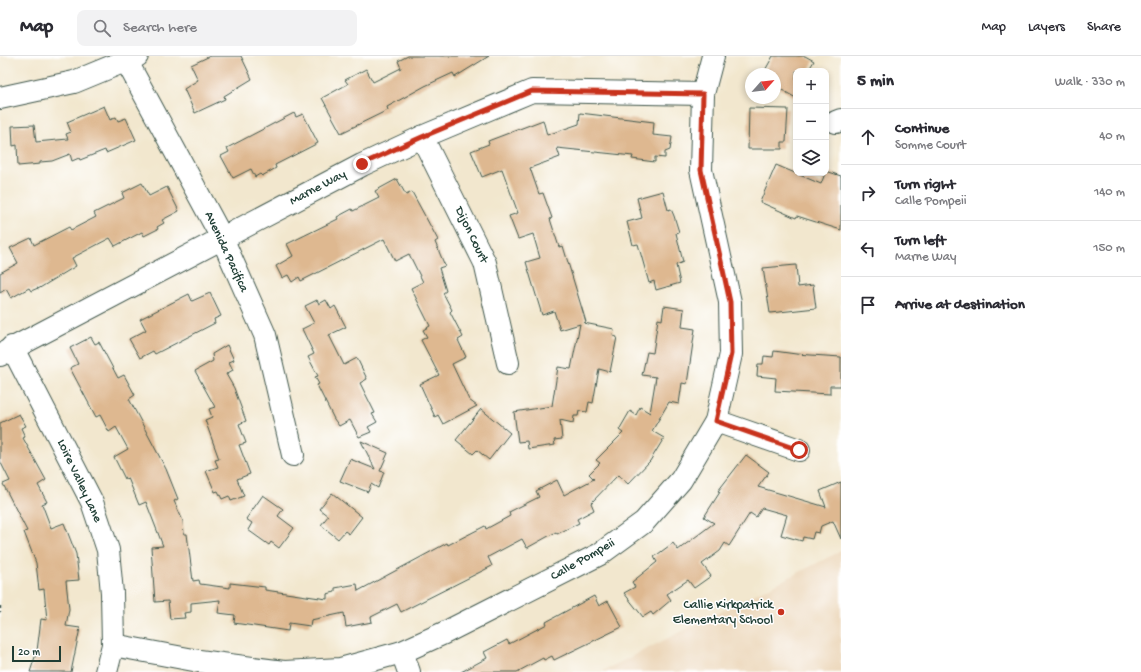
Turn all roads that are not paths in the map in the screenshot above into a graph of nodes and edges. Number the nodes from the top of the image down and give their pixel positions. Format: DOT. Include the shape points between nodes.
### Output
graph roads {
  1 [pos="713,56"];
  2 [pos="132,59"];
  3 [pos="703,94"];
  4 [pos="0,98"];
  5 [pos="422,137"];
  6 [pos="222,238"];
  7 [pos="6,351"];
  8 [pos="508,363"];
  9 [pos="716,421"];
  10 [pos="799,450"];
  11 [pos="293,455"];
  12 [pos="113,645"];
  13 [pos="406,662"];
  14 [pos="106,672"];
  1 -- 3 [label="street, Calle Pompeii"];
  2 -- 4 [label="street" via="74,82"];
  2 -- 6 [label="street, Avenida Pacifica"];
  3 -- 5 [label="street, Marne Way" via="532,91"];
  3 -- 9 [label="street, Calle Pompeii" via="701,170 730,302 731,354"];
  5 -- 6 [label="street, Marne Way" via="362,164"];
  5 -- 8 [label="street, Dijon Court" via="485,263"];
  6 -- 7 [label="street, Marne Way"];
  6 -- 11 [label="street, Avenida Pacifica" via="264,335"];
  7 -- 12 [label="street, Loire Valley Lane" via="92,502 108,550"];
  9 -- 10 [label="street"];
  9 -- 13 [label="street, Calle Pompeii" via="681,480 644,522 600,554 444,633"];
  12 -- 13 [label="street, Calle Pompeii" via="199,661 284,672"];
  12 -- 14 [label="street, Loire Valley Lane"];
}
